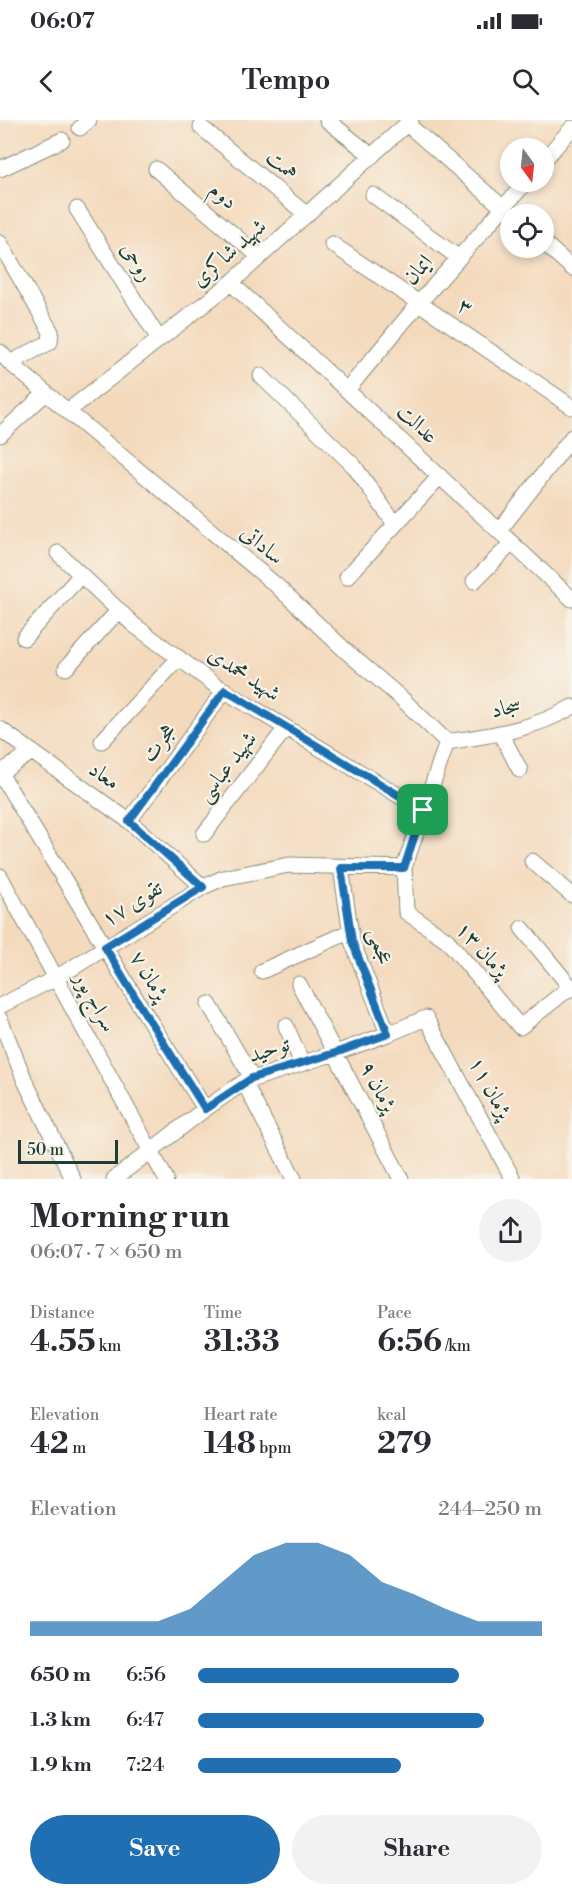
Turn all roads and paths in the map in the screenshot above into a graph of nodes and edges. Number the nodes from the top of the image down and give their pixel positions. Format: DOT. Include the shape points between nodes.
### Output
graph roads {
  1 [pos="327,120"];
  2 [pos="568,120"];
  3 [pos="409,122"];
  4 [pos="572,122"];
  5 [pos="201,127"];
  6 [pos="572,128"];
  7 [pos="62,140"];
  8 [pos="554,148"];
  9 [pos="372,156"];
  10 [pos="0,169"];
  11 [pos="156,169"];
  12 [pos="373,195"];
  13 [pos="500,205"];
  14 [pos="77,209"];
  15 [pos="307,215"];
  16 [pos="500,218"];
  17 [pos="0,243"];
  18 [pos="332,244"];
  19 [pos="554,252"];
  20 [pos="260,257"];
  21 [pos="459,258"];
  22 [pos="572,268"];
  23 [pos="231,283"];
  24 [pos="419,303"];
  25 [pos="159,339"];
  26 [pos="5,357"];
  27 [pos="261,376"];
  28 [pos="347,390"];
  29 [pos="46,393"];
  30 [pos="572,407"];
  31 [pos="68,411"];
  32 [pos="0,435"];
  33 [pos="572,437"];
  34 [pos="440,476"];
  35 [pos="395,525"];
  36 [pos="500,531"];
  37 [pos="512,543"];
  38 [pos="58,553"];
  39 [pos="81,575"];
  40 [pos="347,577"];
  41 [pos="474,581"];
  42 [pos="569,590"];
  43 [pos="119,610"];
  44 [pos="24,638"];
  45 [pos="179,658"];
  46 [pos="66,668"];
  47 [pos="225,690"];
  48 [pos="572,707"];
  49 [pos="286,728"];
  50 [pos="0,729"];
  51 [pos="501,734"];
  52 [pos="445,740"];
  53 [pos="102,741"];
  54 [pos="32,752"];
  55 [pos="520,770"];
  56 [pos="0,773"];
  57 [pos="423,810"];
  58 [pos="129,821"];
  59 [pos="204,834"];
  60 [pos="532,861"];
  61 [pos="341,868"];
  62 [pos="404,868"];
  63 [pos="0,876"];
  64 [pos="203,887"];
  65 [pos="572,895"];
  66 [pos="522,928"];
  67 [pos="351,931"];
  68 [pos="105,947"];
  69 [pos="262,971"];
  70 [pos="56,978"];
  71 [pos="299,984"];
  72 [pos="572,987"];
  73 [pos="209,1004"];
  74 [pos="0,1006"];
  75 [pos="426,1017"];
  76 [pos="0,1019"];
  77 [pos="286,1026"];
  78 [pos="388,1034"];
  79 [pos="335,1053"];
  80 [pos="302,1063"];
  81 [pos="248,1080"];
  82 [pos="205,1109"];
  83 [pos="150,1151"];
  84 [pos="72,1179"];
  85 [pos="114,1179"];
  86 [pos="166,1179"];
  87 [pos="294,1179"];
  88 [pos="401,1179"];
  89 [pos="513,1179"];
  1 -- 9 [label="street"];
  2 -- 4 [label="street"];
  3 -- 9 [label="street, شهید شاکری"];
  3 -- 13 [label="street"];
  5 -- 15 [label="street, همت"];
  6 -- 8 [label="street"];
  7 -- 10 [label="street"];
  9 -- 15 [label="street, شهید شاکری"];
  11 -- 20 [label="street, دوم"];
  12 -- 21 [label="street"];
  14 -- 25 [label="street, روحی"];
  15 -- 20 [label="street, شهید شاکری"];
  16 -- 21 [label="street, ایمان"];
  17 -- 26 [label="street" via="51,332 50,342"];
  18 -- 24 [label="street, ۳"];
  19 -- 22 [label="street"];
  20 -- 23 [label="street, شهید شاکری"];
  21 -- 24 [label="street, ایمان"];
  23 -- 25 [label="street, شهید شاکری"];
  23 -- 28 [label="street, عدالت"];
  24 -- 28 [label="street, ایمان"];
  24 -- 30 [label="street, ۳"];
  25 -- 31 [label="street, شهید شاکری"];
  26 -- 29 [label="street, ساداتی"];
  27 -- 35 [label="street" via="354,466"];
  28 -- 34 [label="street, عدالت"];
  29 -- 31 [label="street, ساداتی"];
  29 -- 32 [label="street"];
  31 -- 52 [label="street, ساداتی" via="277,586"];
  33 -- 36 [label="street"];
  34 -- 35 [label="street"];
  34 -- 36 [label="street, عدالت"];
  35 -- 40 [label="street"];
  36 -- 37 [label="street, عدالت"];
  37 -- 41 [label="street"];
  37 -- 42 [label="street, عدالت"];
  38 -- 39 [label="street, شهید محمدی"];
  39 -- 43 [label="street, شهید محمدی"];
  39 -- 44 [label="street"];
  43 -- 45 [label="street, شهید محمدی"];
  43 -- 46 [label="street"];
  45 -- 47 [label="street, شهید محمدی"];
  45 -- 53 [label="street"];
  47 -- 49 [label="street, شهید محمدی"];
  47 -- 58 [label="street, هجرت"];
  48 -- 51 [label="street, سجاد" via="532,726"];
  49 -- 57 [label="street, شهید محمدی"];
  49 -- 59 [label="street, شهید عباسی"];
  50 -- 54 [label="street, معاد"];
  51 -- 52 [label="street, سجاد"];
  51 -- 55 [label="street"];
  52 -- 57 [label="street, پژمان ۱۳"];
  54 -- 56 [label="street"];
  54 -- 58 [label="street, معاد"];
  56 -- 68 [label="street, پژمان ۷"];
  57 -- 62 [label="street, پژمان ۱۳"];
  58 -- 64 [label="street, معاد"];
  60 -- 65 [label="street"];
  61 -- 62 [label="street, تقوی ۱۷"];
  61 -- 64 [label="street, تقوی ۱۷" via="289,865 223,878"];
  61 -- 67 [label="street, عجمی"];
  62 -- 72 [label="street, پژمان ۱۳" via="406,912 447,940 520,1027"];
  63 -- 70 [label="street, سراج پور"];
  64 -- 68 [label="street, تقوی ۱۷"];
  66 -- 72 [label="street"];
  67 -- 69 [label="street"];
  67 -- 78 [label="street, عجمی"];
  68 -- 70 [label="street, تقوی ۱۷"];
  68 -- 82 [label="street, پژمان ۷"];
  70 -- 74 [label="street, تقوی ۱۷"];
  70 -- 83 [label="street, سراج پور"];
  71 -- 79 [label="street, پژمان ۹"];
  73 -- 81 [label="street"];
  75 -- 78 [label="street, توحید"];
  75 -- 89 [label="street, پژمان ۱۱"];
  76 -- 84 [label="street"];
  77 -- 80 [label="street"];
  78 -- 79 [label="street, توحید"];
  79 -- 80 [label="street, توحید"];
  79 -- 88 [label="street, پژمان ۹"];
  80 -- 81 [label="street, توحید"];
  81 -- 82 [label="street, توحید"];
  81 -- 87 [label="street"];
  82 -- 83 [label="street, توحید"];
  83 -- 85 [label="street, توحید"];
  83 -- 86 [label="street, سراج پور"];
}
